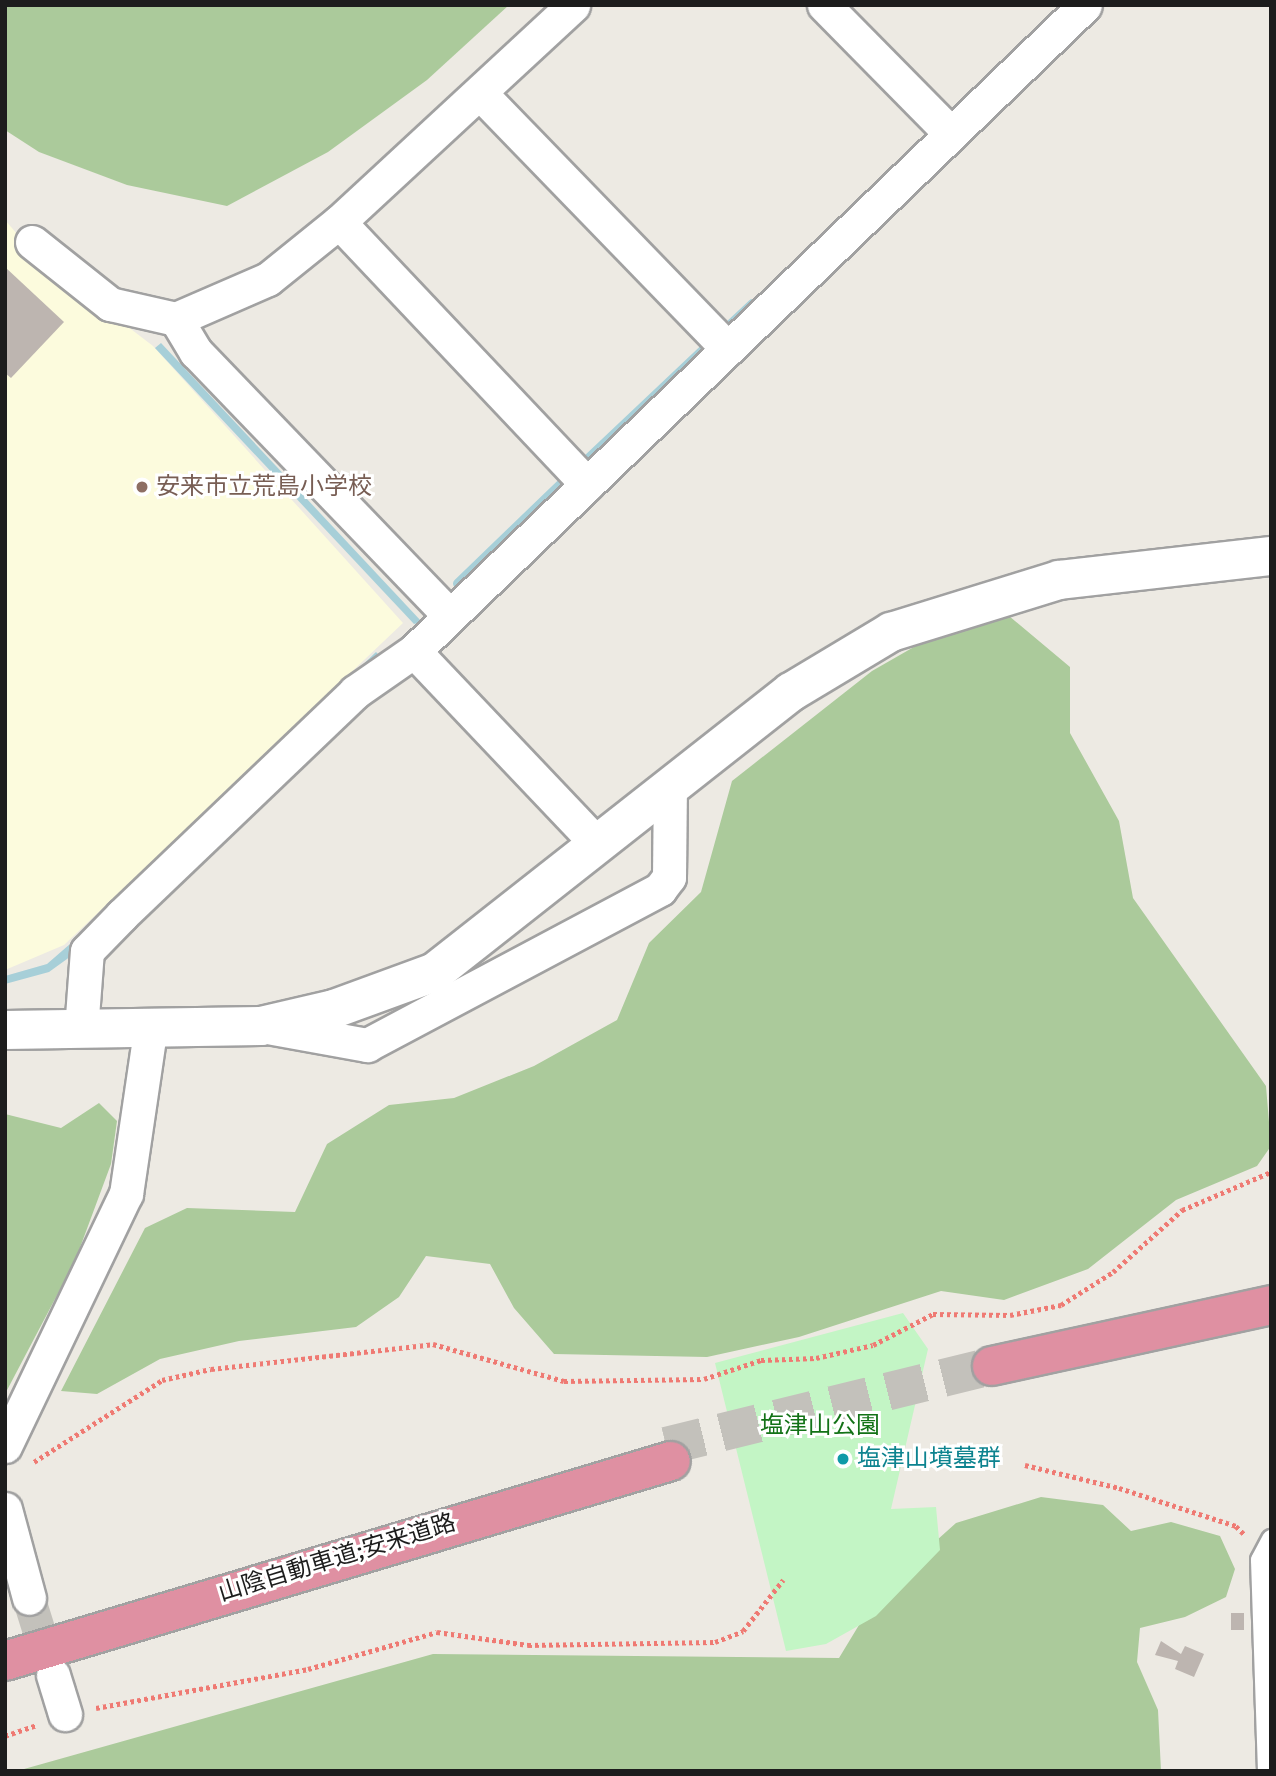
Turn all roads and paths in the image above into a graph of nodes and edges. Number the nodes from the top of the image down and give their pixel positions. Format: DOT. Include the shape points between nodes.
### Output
graph roads {
  1 [pos="573,5"];
  2 [pos="824,5"];
  3 [pos="1086,5"];
  4 [pos="480,93"];
  5 [pos="951,134"];
  6 [pos="339,222"];
  7 [pos="32,242"];
  8 [pos="176,318"];
  9 [pos="728,349"];
  10 [pos="587,484"];
  11 [pos="1271,556"];
  12 [pos="450,616"];
  13 [pos="414,651"];
  14 [pos="670,786"];
  15 [pos="597,844"];
  16 [pos="261,1026"];
  17 [pos="5,1030"];
  18 [pos="81,1030"];
  19 [pos="150,1032"];
  20 [pos="1271,1172"];
  21 [pos="1271,1305"];
  22 [pos="1271,1322"];
  23 [pos="16,1458"];
  24 [pos="1025,1465"];
  25 [pos="5,1509"];
  26 [pos="1266,1545"];
  27 [pos="783,1580"];
  28 [pos="29,1598"];
  29 [pos="5,1639"];
  30 [pos="5,1661"];
  31 [pos="53,1675"];
  32 [pos="65,1714"];
  33 [pos="5,1736"];
  34 [pos="1266,1771"];
  1 -- 4 [label="street"];
  2 -- 5 [label="street"];
  3 -- 5 [label="street"];
  4 -- 6 [label="street"];
  4 -- 9 [label="street"];
  5 -- 9 [label="street"];
  6 -- 8 [label="street" via="268,279"];
  6 -- 10 [label="street"];
  7 -- 8 [label="street" via="110,304"];
  8 -- 12 [label="street" via="195,352"];
  9 -- 10 [label="street"];
  10 -- 12 [label="street"];
  11 -- 14 [label="street" via="1059,580 891,632 791,692"];
  12 -- 13 [label="street"];
  13 -- 15 [label="street"];
  13 -- 18 [label="street" via="355,692 87,951"];
  14 -- 15 [label="street"];
  14 -- 16 [label="street" via="669,877 660,889 367,1045"];
  15 -- 16 [label="street" via="435,972 334,1009"];
  16 -- 19 [label="street"];
  17 -- 18 [label="street"];
  18 -- 19 [label="street"];
  19 -- 23 [label="street" via="126,1195"];
  20 -- 23 [label="path" via="1182,1210 1113,1272 1061,1305 1010,1315 933,1314 873,1345 761,1360 704,1379 564,1381 433,1343 211,1369 162,1380 49,1448"];
  21 -- 22 [label="highway" via="994,1375"];
  24 -- 26 [label="path" via="1236,1526"];
  25 -- 28 [label="street"];
  26 -- 34 [label="lane"];
  27 -- 32 [label="path" via="743,1631 706,1644 528,1645 438,1632 285,1674"];
  29 -- 30 [label="highway, 山陰自動車道;安来道路" via="669,1453"];
  31 -- 32 [label="street"];
  32 -- 33 [label="path"];
}
